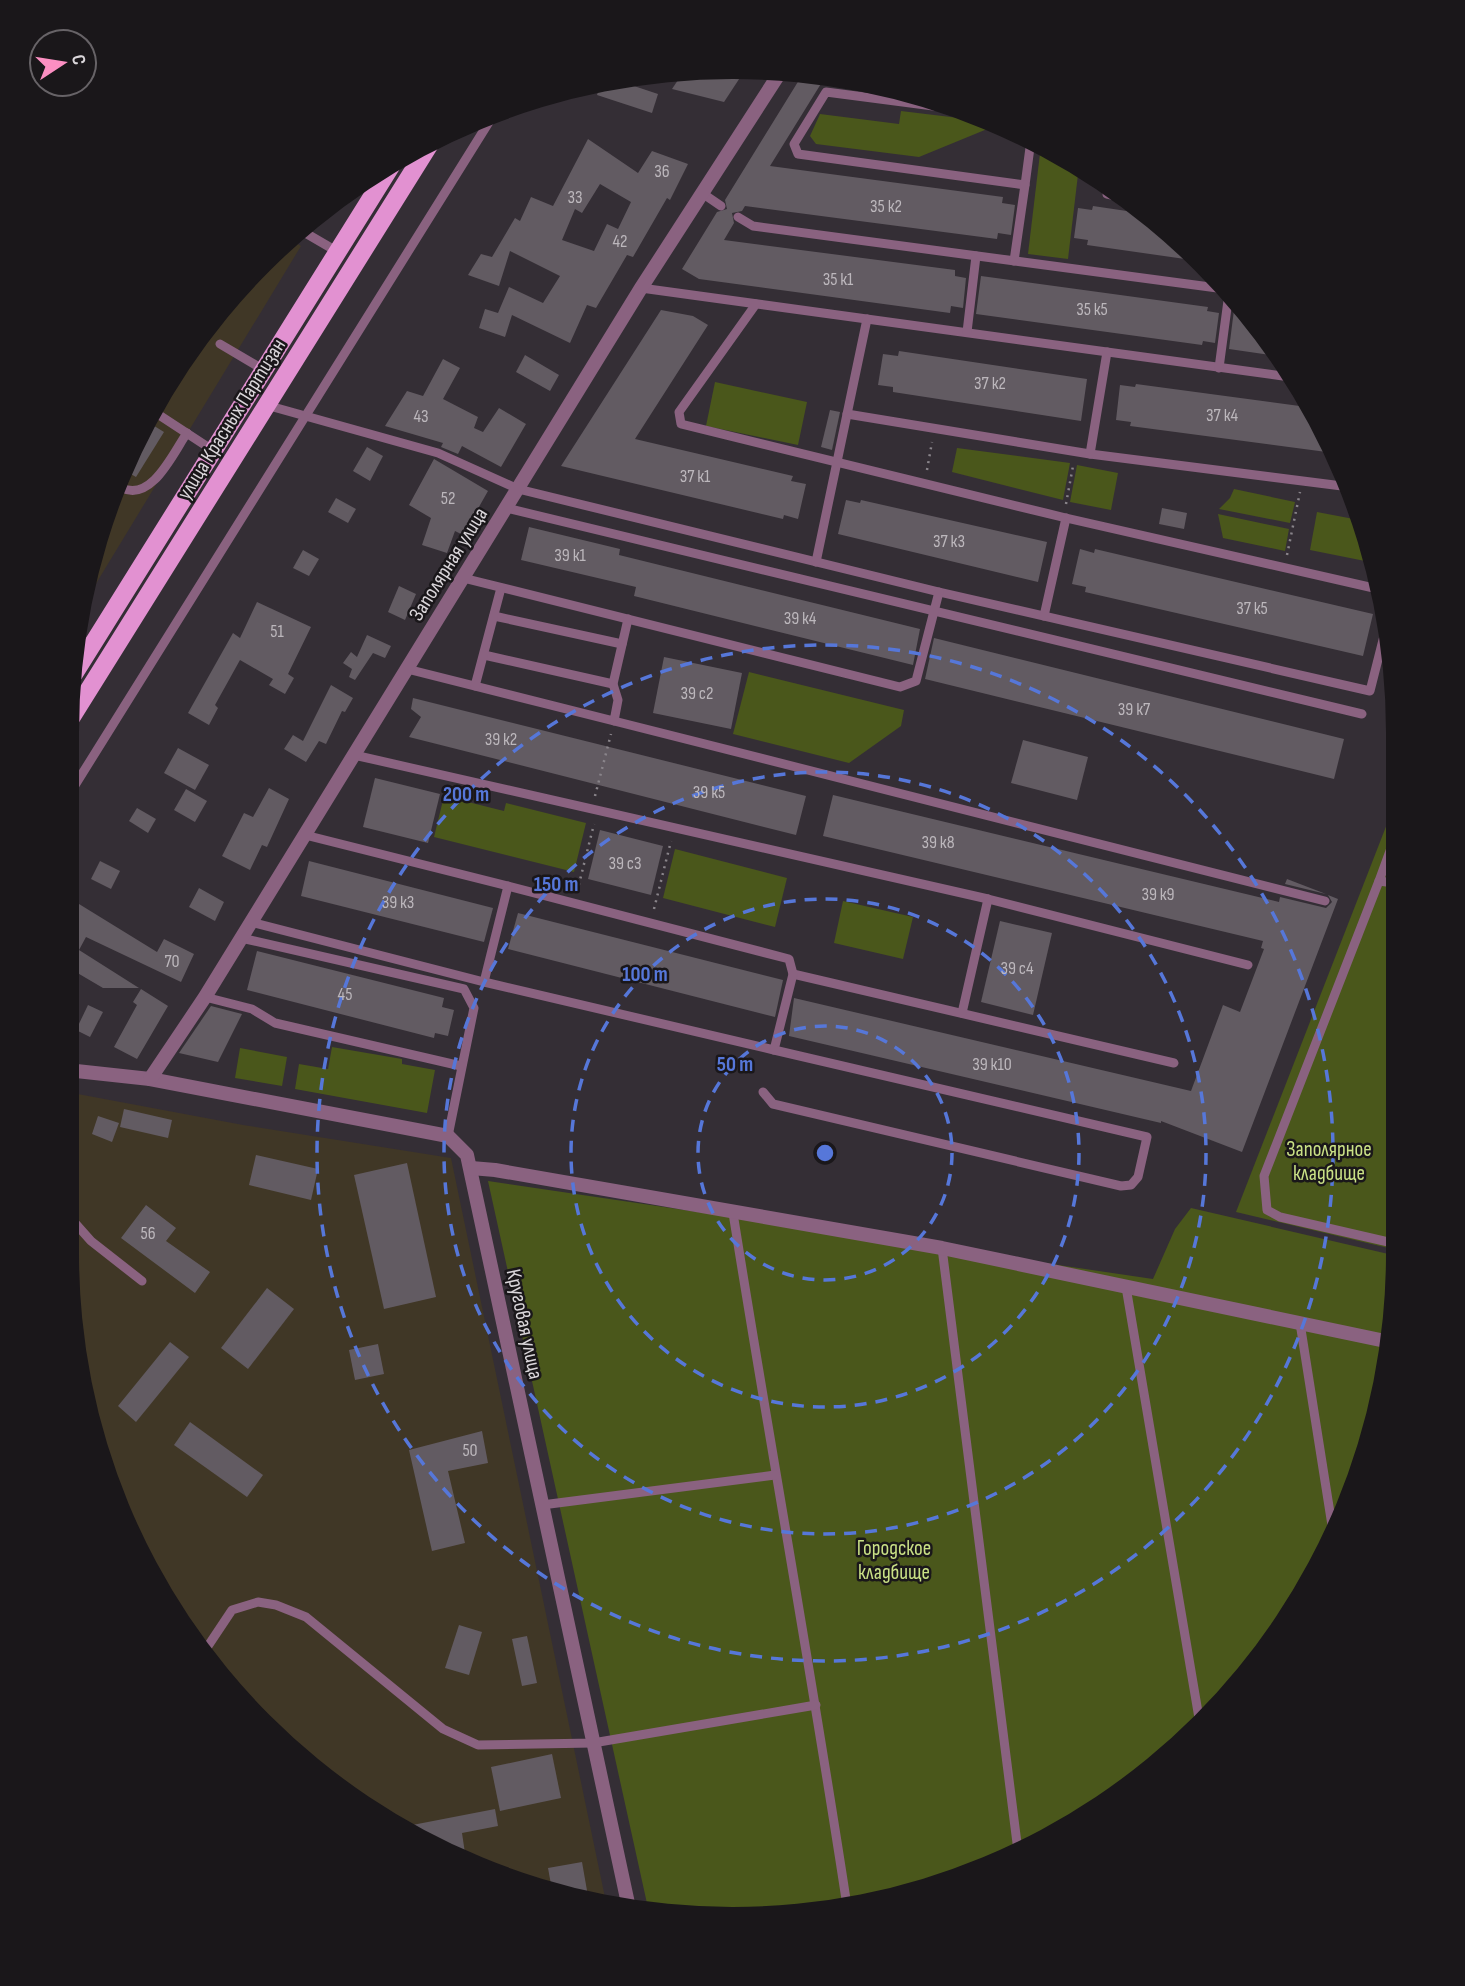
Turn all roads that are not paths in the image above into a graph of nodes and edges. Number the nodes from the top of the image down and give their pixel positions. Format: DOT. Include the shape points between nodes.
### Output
graph roads {
  1 [pos="774,80"];
  2 [pos="908,103"];
  3 [pos="485,128"];
  4 [pos="1030,150"];
  5 [pos="420,158"];
  6 [pos="382,181"];
  7 [pos="1025,185"];
  8 [pos="702,193"];
  9 [pos="721,206"];
  10 [pos="738,217"];
  11 [pos="309,235"];
  12 [pos="338,251"];
  13 [pos="976,256"];
  14 [pos="1014,261"];
  15 [pos="1211,287"];
  16 [pos="641,288"];
  17 [pos="756,304"];
  18 [pos="1227,305"];
  19 [pos="867,319"];
  20 [pos="967,332"];
  21 [pos="220,344"];
  22 [pos="1107,352"];
  23 [pos="1219,368"];
  24 [pos="264,370"];
  25 [pos="1280,376"];
  26 [pos="266,405"];
  27 [pos="847,414"];
  28 [pos="161,416"];
  29 [pos="304,417"];
  30 [pos="187,433"];
  31 [pos="214,451"];
  32 [pos="1090,454"];
  33 [pos="837,463"];
  34 [pos="1337,485"];
  35 [pos="127,488"];
  36 [pos="518,489"];
  37 [pos="506,508"];
  38 [pos="1065,518"];
  39 [pos="816,562"];
  40 [pos="463,578"];
  41 [pos="1370,587"];
  42 [pos="501,588"];
  43 [pos="939,592"];
  44 [pos="934,611"];
  45 [pos="494,616"];
  46 [pos="1044,616"];
  47 [pos="628,619"];
  48 [pos="622,643"];
  49 [pos="1381,647"];
  50 [pos="83,655"];
  51 [pos="484,655"];
  52 [pos="407,669"];
  53 [pos="613,684"];
  54 [pos="475,686"];
  55 [pos="80,704"];
  56 [pos="1362,714"];
  57 [pos="614,722"];
  58 [pos="354,755"];
  59 [pos="79,778"];
  60 [pos="305,835"];
  61 [pos="1386,861"];
  62 [pos="1379,881"];
  63 [pos="1386,882"];
  64 [pos="509,886"];
  65 [pos="988,899"];
  66 [pos="1325,901"];
  67 [pos="251,922"];
  68 [pos="241,938"];
  69 [pos="1248,965"];
  70 [pos="793,974"];
  71 [pos="484,982"];
  72 [pos="205,997"];
  73 [pos="962,1013"];
  74 [pos="774,1050"];
  75 [pos="1174,1063"];
  76 [pos="461,1066"];
  77 [pos="79,1071"];
  78 [pos="150,1079"];
  79 [pos="763,1093"];
  80 [pos="448,1136"];
  81 [pos="471,1168"];
  82 [pos="733,1213"];
  83 [pos="79,1228"];
  84 [pos="1386,1241"];
  85 [pos="942,1248"];
  86 [pos="142,1281"];
  87 [pos="1126,1287"];
  88 [pos="1300,1324"];
  89 [pos="1381,1340"];
  90 [pos="775,1475"];
  91 [pos="542,1505"];
  92 [pos="1331,1516"];
  93 [pos="209,1644"];
  94 [pos="816,1705"];
  95 [pos="1197,1714"];
  96 [pos="593,1743"];
  97 [pos="1017,1842"];
  98 [pos="845,1898"];
  99 [pos="627,1899"];
  1 -- 8 [label="street, Заполярная улица"];
  2 -- 7 [label="lane" via="826,92 794,149 798,154"];
  3 -- 29 [label="lane"];
  4 -- 7 [label="lane"];
  5 -- 26 [label="main road, улица Красных Партизан"];
  6 -- 12 [label="main road, улица Красных Партизан"];
  7 -- 14 [label="lane"];
  8 -- 9 [label="lane"];
  8 -- 16 [label="street, Заполярная улица"];
  10 -- 13 [label="lane" via="753,226"];
  11 -- 12 [label="lane"];
  12 -- 24 [label="main road, улица Красных Партизан"];
  13 -- 14 [label="lane"];
  13 -- 20 [label="lane"];
  14 -- 15 [label="lane"];
  16 -- 17 [label="lane"];
  16 -- 36 [label="street, Заполярная улица"];
  17 -- 19 [label="lane"];
  17 -- 33 [label="lane" via="679,412 681,424"];
  18 -- 23 [label="lane"];
  19 -- 20 [label="lane"];
  19 -- 27 [label="lane"];
  20 -- 22 [label="lane"];
  21 -- 24 [label="lane"];
  22 -- 23 [label="lane"];
  22 -- 32 [label="lane"];
  23 -- 25 [label="lane"];
  24 -- 31 [label="main road, улица Красных Партизан"];
  26 -- 29 [label="lane"];
  26 -- 55 [label="main road, улица Красных Партизан"];
  27 -- 32 [label="lane"];
  27 -- 33 [label="lane"];
  28 -- 30 [label="lane"];
  29 -- 36 [label="lane" via="438,453"];
  29 -- 59 [label="lane"];
  30 -- 31 [label="lane"];
  30 -- 35 [label="lane" via="154,481 141,489"];
  31 -- 50 [label="main road, улица Красных Партизан"];
  32 -- 34 [label="lane"];
  33 -- 38 [label="lane"];
  33 -- 39 [label="lane"];
  36 -- 37 [label="street, Заполярная улица"];
  36 -- 39 [label="lane"];
  37 -- 40 [label="street, Заполярная улица"];
  37 -- 44 [label="lane"];
  38 -- 41 [label="lane"];
  38 -- 46 [label="lane"];
  39 -- 43 [label="lane"];
  40 -- 42 [label="lane"];
  40 -- 52 [label="street, Заполярная улица"];
  42 -- 45 [label="lane"];
  42 -- 47 [label="lane"];
  43 -- 44 [label="lane"];
  43 -- 46 [label="lane"];
  44 -- 47 [label="lane" via="916,681 900,687"];
  44 -- 56 [label="lane"];
  45 -- 48 [label="lane"];
  45 -- 51 [label="lane"];
  46 -- 49 [label="lane" via="1370,691"];
  47 -- 48 [label="lane"];
  48 -- 53 [label="lane"];
  51 -- 53 [label="lane"];
  51 -- 54 [label="lane"];
  52 -- 54 [label="lane"];
  52 -- 58 [label="street, Заполярная улица"];
  53 -- 57 [label="lane" via="618,700"];
  54 -- 57 [label="lane"];
  57 -- 66 [label="lane"];
  58 -- 60 [label="street, Заполярная улица"];
  58 -- 65 [label="lane"];
  60 -- 64 [label="lane"];
  60 -- 67 [label="street, Заполярная улица"];
  61 -- 62 [label="lane"];
  62 -- 63 [label="lane"];
  62 -- 84 [label="lane" via="1264,1176 1264,1198 1267,1210 1280,1217"];
  64 -- 70 [label="lane" via="782,956 793,965"];
  64 -- 71 [label="lane"];
  65 -- 69 [label="lane"];
  65 -- 73 [label="lane"];
  67 -- 68 [label="street, Заполярная улица"];
  67 -- 71 [label="lane"];
  68 -- 72 [label="street, Заполярная улица"];
  68 -- 76 [label="lane" via="464,989 474,1008"];
  70 -- 73 [label="lane"];
  70 -- 74 [label="lane"];
  71 -- 74 [label="lane"];
  72 -- 76 [label="lane" via="253,1009 275,1023"];
  72 -- 78 [label="street, Заполярная улица"];
  73 -- 75 [label="lane"];
  74 -- 79 [label="lane" via="1147,1137 1138,1177 1131,1185 1121,1186 773,1104"];
  76 -- 80 [label="lane"];
  77 -- 78 [label="street"];
  78 -- 80 [label="street"];
  80 -- 81 [label="street, Круговая улица" via="459,1144"];
  81 -- 82 [label="street"];
  81 -- 91 [label="street, Круговая улица"];
  82 -- 85 [label="street"];
  82 -- 90 [label="lane"];
  83 -- 86 [label="lane"];
  85 -- 87 [label="street"];
  85 -- 97 [label="lane"];
  87 -- 88 [label="street"];
  87 -- 95 [label="lane"];
  88 -- 89 [label="street"];
  88 -- 92 [label="lane"];
  90 -- 91 [label="lane"];
  90 -- 94 [label="lane"];
  91 -- 96 [label="street, Круговая улица"];
  93 -- 96 [label="lane" via="232,1610 258,1602 276,1605 306,1617 443,1729 478,1745"];
  94 -- 96 [label="lane"];
  94 -- 98 [label="lane"];
  96 -- 99 [label="street, Круговая улица"];
}
